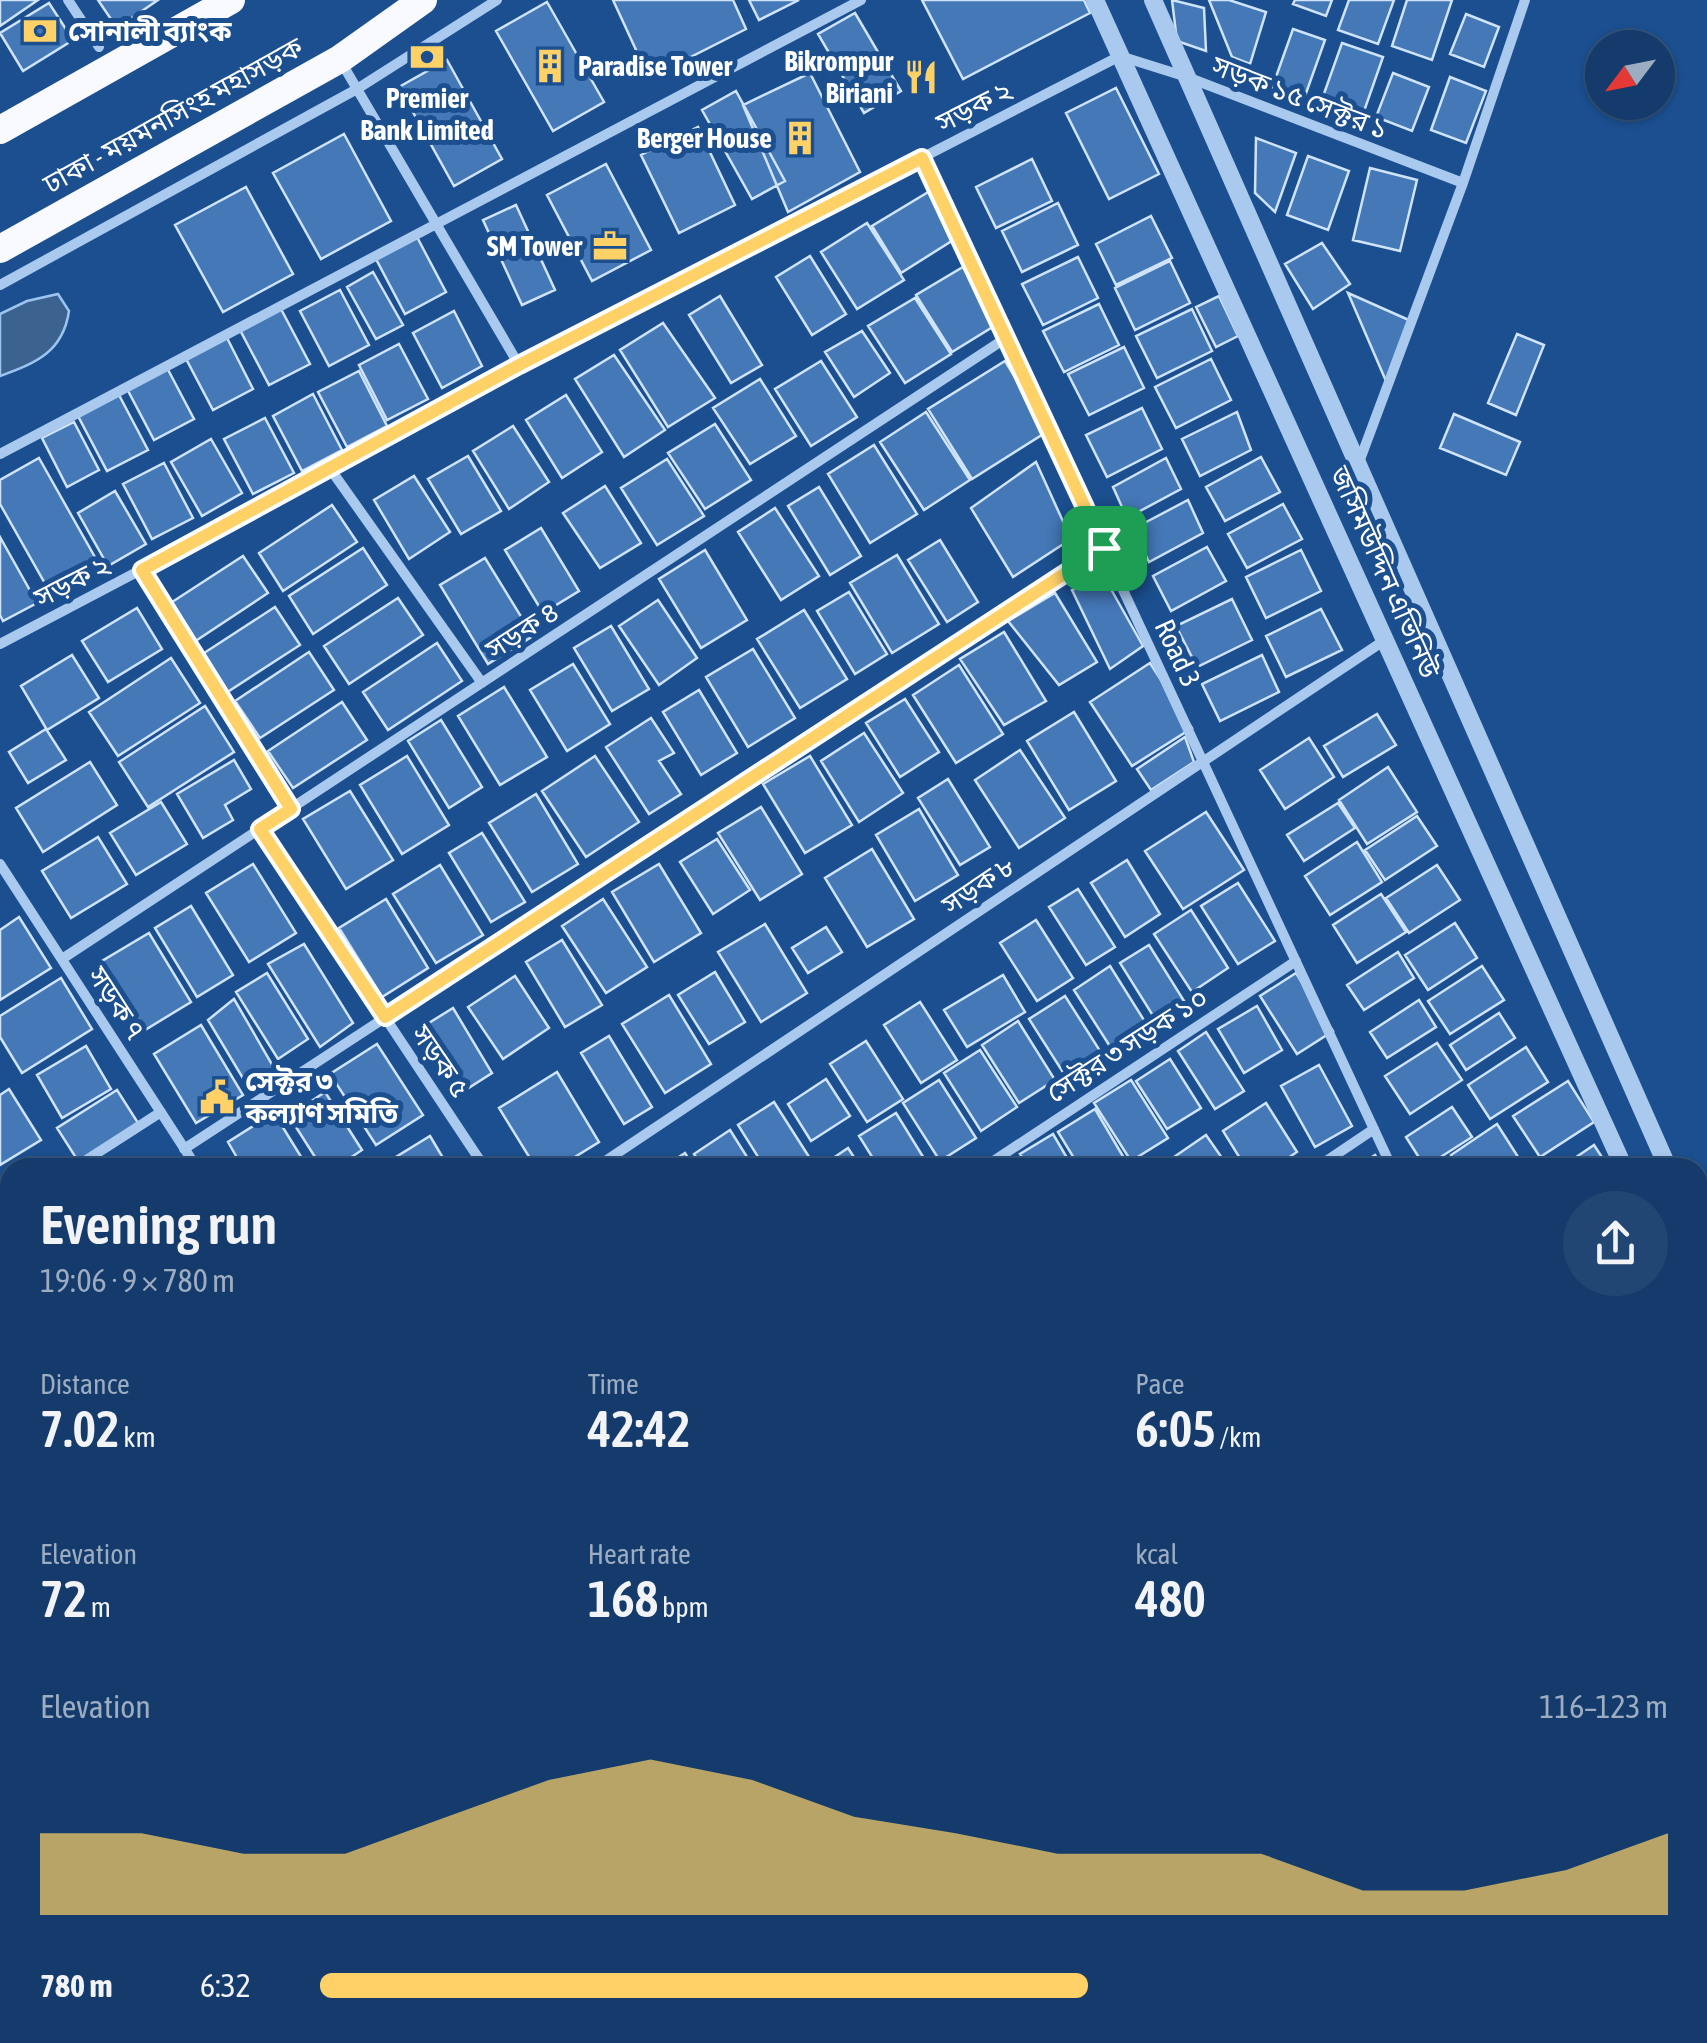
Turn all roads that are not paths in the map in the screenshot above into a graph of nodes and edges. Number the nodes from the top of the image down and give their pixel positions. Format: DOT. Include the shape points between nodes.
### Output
graph roads {
  1 [pos="68,0"];
  2 [pos="232,0"];
  3 [pos="423,0"];
  4 [pos="498,0"];
  5 [pos="861,0"];
  6 [pos="1095,0"];
  7 [pos="1153,0"];
  8 [pos="1521,1"];
  9 [pos="99,48"];
  10 [pos="1120,56"];
  11 [pos="340,59"];
  12 [pos="1187,78"];
  13 [pos="357,89"];
  14 [pos="0,130"];
  15 [pos="922,158"];
  16 [pos="1463,183"];
  17 [pos="436,224"];
  18 [pos="0,249"];
  19 [pos="0,285"];
  20 [pos="1006,338"];
  21 [pos="519,365"];
  22 [pos="0,454"];
  23 [pos="1358,466"];
  24 [pos="331,470"];
  25 [pos="1104,548"];
  26 [pos="142,570"];
  27 [pos="1385,640"];
  28 [pos="0,644"];
  29 [pos="482,683"];
  30 [pos="1204,762"];
  31 [pos="291,809"];
  32 [pos="260,829"];
  33 [pos="0,864"];
  34 [pos="62,959"];
  35 [pos="1296,961"];
  36 [pos="385,1017"];
  37 [pos="161,1112"];
  38 [pos="1374,1129"];
  39 [pos="184,1148"];
  40 [pos="93,1158"];
  41 [pos="190,1158"];
  42 [pos="478,1158"];
  43 [pos="610,1158"];
  44 [pos="998,1158"];
  45 [pos="1331,1158"];
  46 [pos="1387,1158"];
  47 [pos="1619,1158"];
  48 [pos="1664,1158"];
  1 -- 9 [label="street"];
  2 -- 14 [label="highway"];
  3 -- 11 [label="highway, ঢাকা - ময়মনসিংহ মহাসড়ক"];
  4 -- 13 [label="street"];
  5 -- 17 [label="street"];
  6 -- 10 [label="street, জসিমউদ্দিন এভিনিউ"];
  7 -- 12 [label="street, জসিমউদ্দিন এভিনিউ"];
  8 -- 16 [label="street"];
  10 -- 12 [label="street, সড়ক ১৫ সেক্টর ১"];
  10 -- 15 [label="street, সড়ক ২"];
  10 -- 27 [label="street, জসিমউদ্দিন এভিনিউ"];
  11 -- 13 [label="street"];
  11 -- 18 [label="highway, ঢাকা - ময়মনসিংহ মহাসড়ক"];
  12 -- 16 [label="street, সড়ক ১৫ সেক্টর ১"];
  12 -- 23 [label="street, জসিমউদ্দিন এভিনিউ"];
  13 -- 17 [label="street"];
  13 -- 19 [label="street"];
  15 -- 20 [label="street, Road 3"];
  15 -- 21 [label="street, সড়ক ২"];
  16 -- 23 [label="street"];
  17 -- 21 [label="street"];
  17 -- 22 [label="street"];
  20 -- 25 [label="street, Road 3"];
  20 -- 29 [label="street, সড়ক ৪"];
  21 -- 24 [label="street, সড়ক ২"];
  23 -- 48 [label="street, জসিমউদ্দিন এভিনিউ"];
  24 -- 26 [label="street, সড়ক ২"];
  24 -- 29 [label="street"];
  25 -- 30 [label="street, Road 3"];
  25 -- 36 [label="street"];
  26 -- 28 [label="street, সড়ক ২"];
  26 -- 31 [label="street"];
  27 -- 30 [label="street, সড়ক ৮"];
  27 -- 47 [label="street, জসিমউদ্দিন এভিনিউ"];
  29 -- 31 [label="street, সড়ক ৪"];
  30 -- 35 [label="street, Road 3"];
  30 -- 43 [label="street, সড়ক ৮"];
  31 -- 32 [label="street, সড়ক ৪"];
  32 -- 34 [label="street, সড়ক ৪"];
  32 -- 36 [label="street, সড়ক ৫"];
  33 -- 34 [label="street, সড়ক ৭"];
  34 -- 37 [label="street, সড়ক ৭"];
  35 -- 38 [label="street, Road 3"];
  35 -- 44 [label="street, সেক্টর ৩ সড়ক ১০"];
  36 -- 39 [label="street"];
  36 -- 42 [label="street, সড়ক ৫"];
  37 -- 39 [label="street, সড়ক ৭"];
  37 -- 40 [label="street"];
  38 -- 45 [label="street"];
  38 -- 46 [label="street, Road 3"];
  39 -- 41 [label="street, সড়ক ৭"];
}
